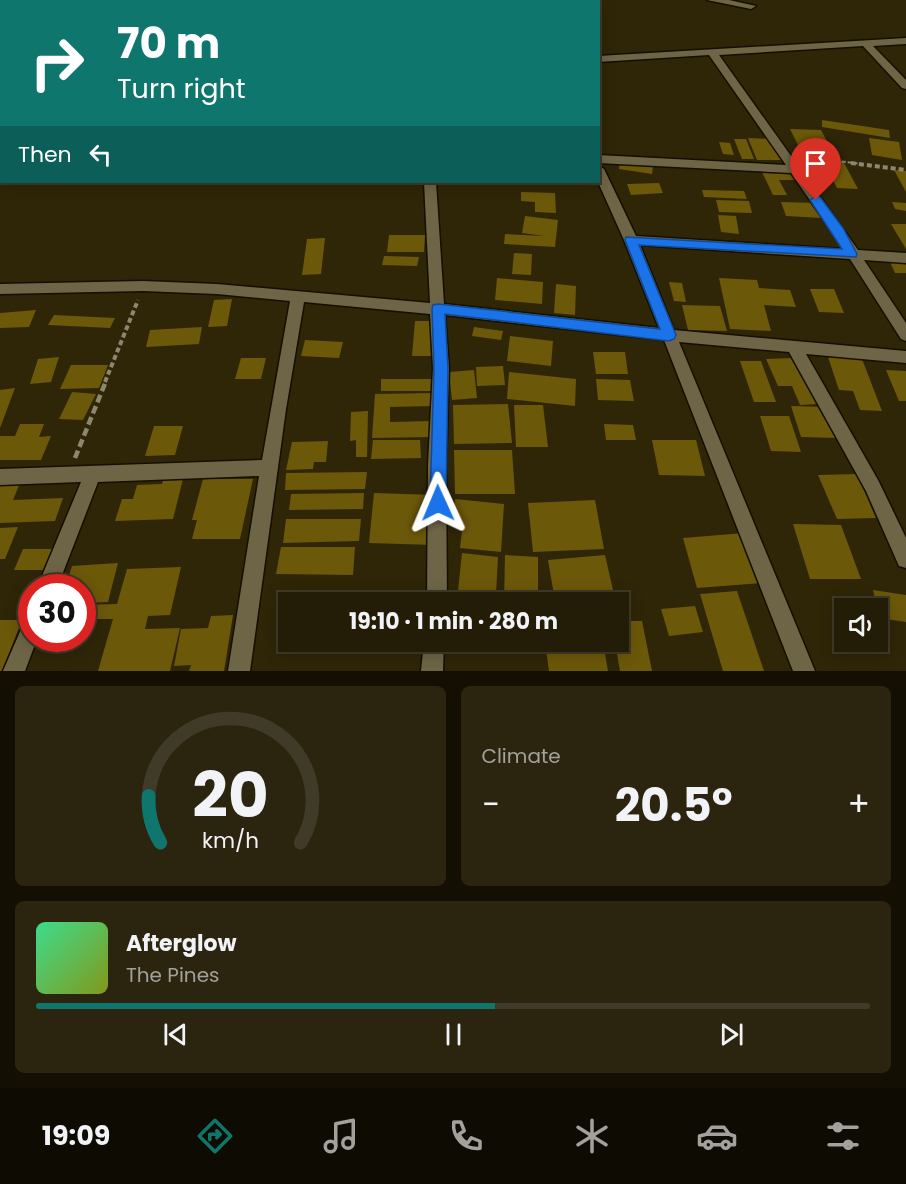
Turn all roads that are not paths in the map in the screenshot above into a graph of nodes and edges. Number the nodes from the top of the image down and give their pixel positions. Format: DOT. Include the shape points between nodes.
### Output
graph roads {
  1 [pos="711,0"];
  2 [pos="751,6"];
  3 [pos="906,41"];
  4 [pos="866,43"];
  5 [pos="712,52"];
  6 [pos="600,59"];
  7 [pos="906,86"];
  8 [pos="600,159"];
  9 [pos="793,169"];
  10 [pos="600,174"];
  11 [pos="430,183"];
  12 [pos="631,240"];
  13 [pos="851,254"];
  14 [pos="906,258"];
  15 [pos="0,289"];
  16 [pos="298,296"];
  17 [pos="438,309"];
  18 [pos="669,335"];
  19 [pos="906,335"];
  20 [pos="794,347"];
  21 [pos="906,357"];
  22 [pos="268,468"];
  23 [pos="93,473"];
  24 [pos="0,477"];
  25 [pos="906,559"];
  26 [pos="53,574"];
  27 [pos="437,592"];
  28 [pos="22,652"];
  29 [pos="433,652"];
  30 [pos="14,671"];
  31 [pos="239,671"];
  32 [pos="432,671"];
  33 [pos="804,671"];
  1 -- 2 [label="street"];
  3 -- 4 [label="street"];
  4 -- 5 [label="street"];
  4 -- 7 [label="street"];
  5 -- 6 [label="street"];
  5 -- 9 [label="street"];
  8 -- 9 [label="street"];
  9 -- 13 [label="street"];
  10 -- 12 [label="street"];
  11 -- 17 [label="street"];
  12 -- 13 [label="street"];
  12 -- 18 [label="street"];
  13 -- 14 [label="street"];
  13 -- 19 [label="street"];
  15 -- 16 [label="street" via="143,286"];
  16 -- 17 [label="street"];
  16 -- 22 [label="street"];
  17 -- 18 [label="street"];
  17 -- 27 [label="street" via="441,368"];
  18 -- 20 [label="street"];
  18 -- 33 [label="street"];
  20 -- 21 [label="street"];
  20 -- 25 [label="street" via="872,486"];
  22 -- 23 [label="street"];
  22 -- 31 [label="street"];
  23 -- 24 [label="street"];
  23 -- 26 [label="street"];
  28 -- 30 [label="street"];
  29 -- 32 [label="street"];
}
